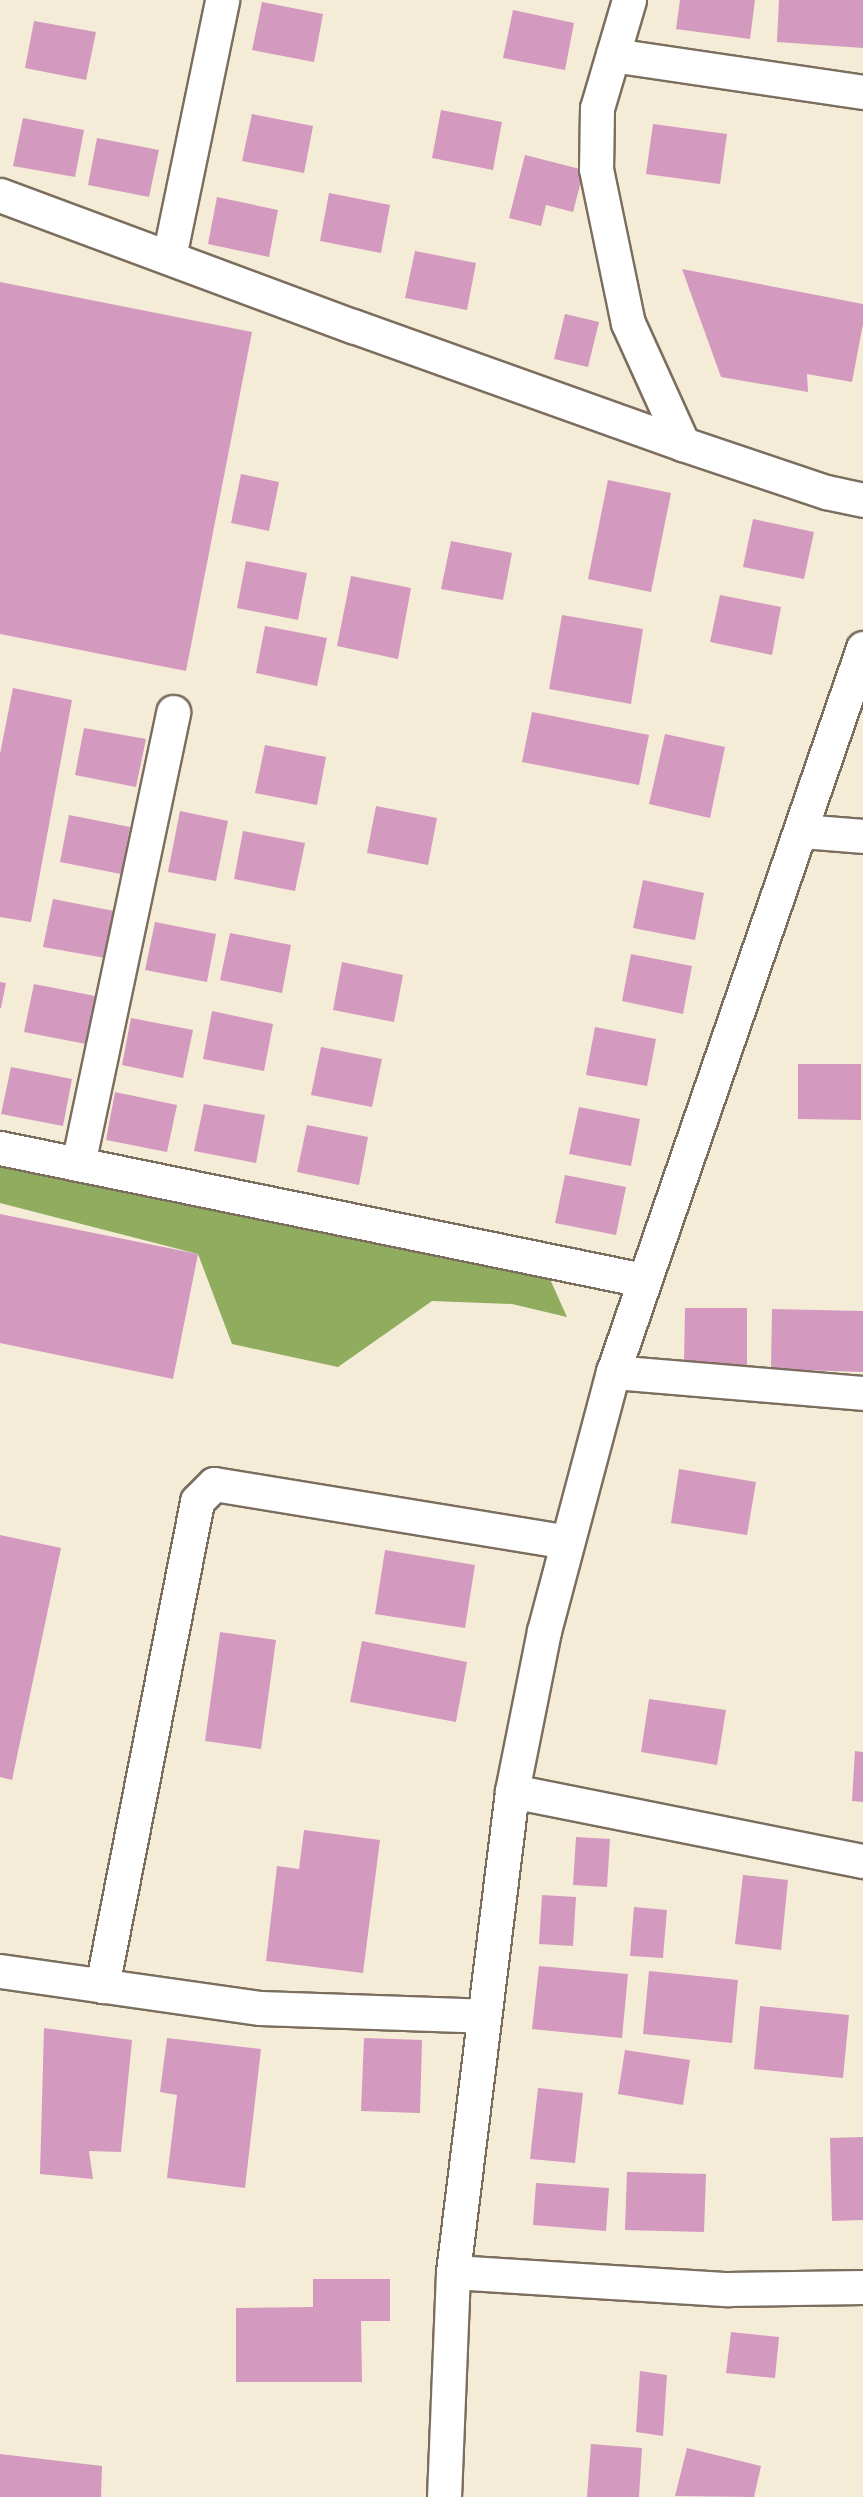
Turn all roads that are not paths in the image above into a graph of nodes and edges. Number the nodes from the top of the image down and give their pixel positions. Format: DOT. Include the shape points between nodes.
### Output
graph roads {
  1 [pos="222,0"];
  2 [pos="629,0"];
  3 [pos="613,54"];
  4 [pos="863,92"];
  5 [pos="0,195"];
  6 [pos="169,257"];
  7 [pos="683,444"];
  8 [pos="863,500"];
  9 [pos="863,648"];
  10 [pos="172,712"];
  11 [pos="801,831"];
  12 [pos="863,836"];
  13 [pos="0,1148"];
  14 [pos="78,1164"];
  15 [pos="643,1280"];
  16 [pos="612,1372"];
  17 [pos="863,1392"];
  18 [pos="567,1542"];
  19 [pos="512,1791"];
  20 [pos="863,1862"];
  21 [pos="0,1971"];
  22 [pos="102,1986"];
  23 [pos="484,2016"];
  24 [pos="453,2272"];
  25 [pos="863,2287"];
  26 [pos="444,2497"];
  1 -- 6 [label="street"];
  2 -- 3 [label="street"];
  3 -- 4 [label="street"];
  3 -- 7 [label="street" via="597,108 596,170 628,322"];
  5 -- 6 [label="street"];
  6 -- 7 [label="street"];
  7 -- 8 [label="street" via="826,492"];
  9 -- 11 [label="street"];
  10 -- 14 [label="street"];
  11 -- 12 [label="street"];
  11 -- 15 [label="street"];
  13 -- 14 [label="street"];
  14 -- 15 [label="street"];
  15 -- 16 [label="street"];
  16 -- 17 [label="street"];
  16 -- 18 [label="street"];
  18 -- 19 [label="street" via="544,1631"];
  18 -- 22 [label="street" via="214,1484 197,1501"];
  19 -- 20 [label="street"];
  19 -- 23 [label="street"];
  21 -- 22 [label="street"];
  22 -- 23 [label="street" via="260,2008"];
  23 -- 24 [label="street"];
  24 -- 25 [label="street" via="727,2289"];
  24 -- 26 [label="street"];
}
